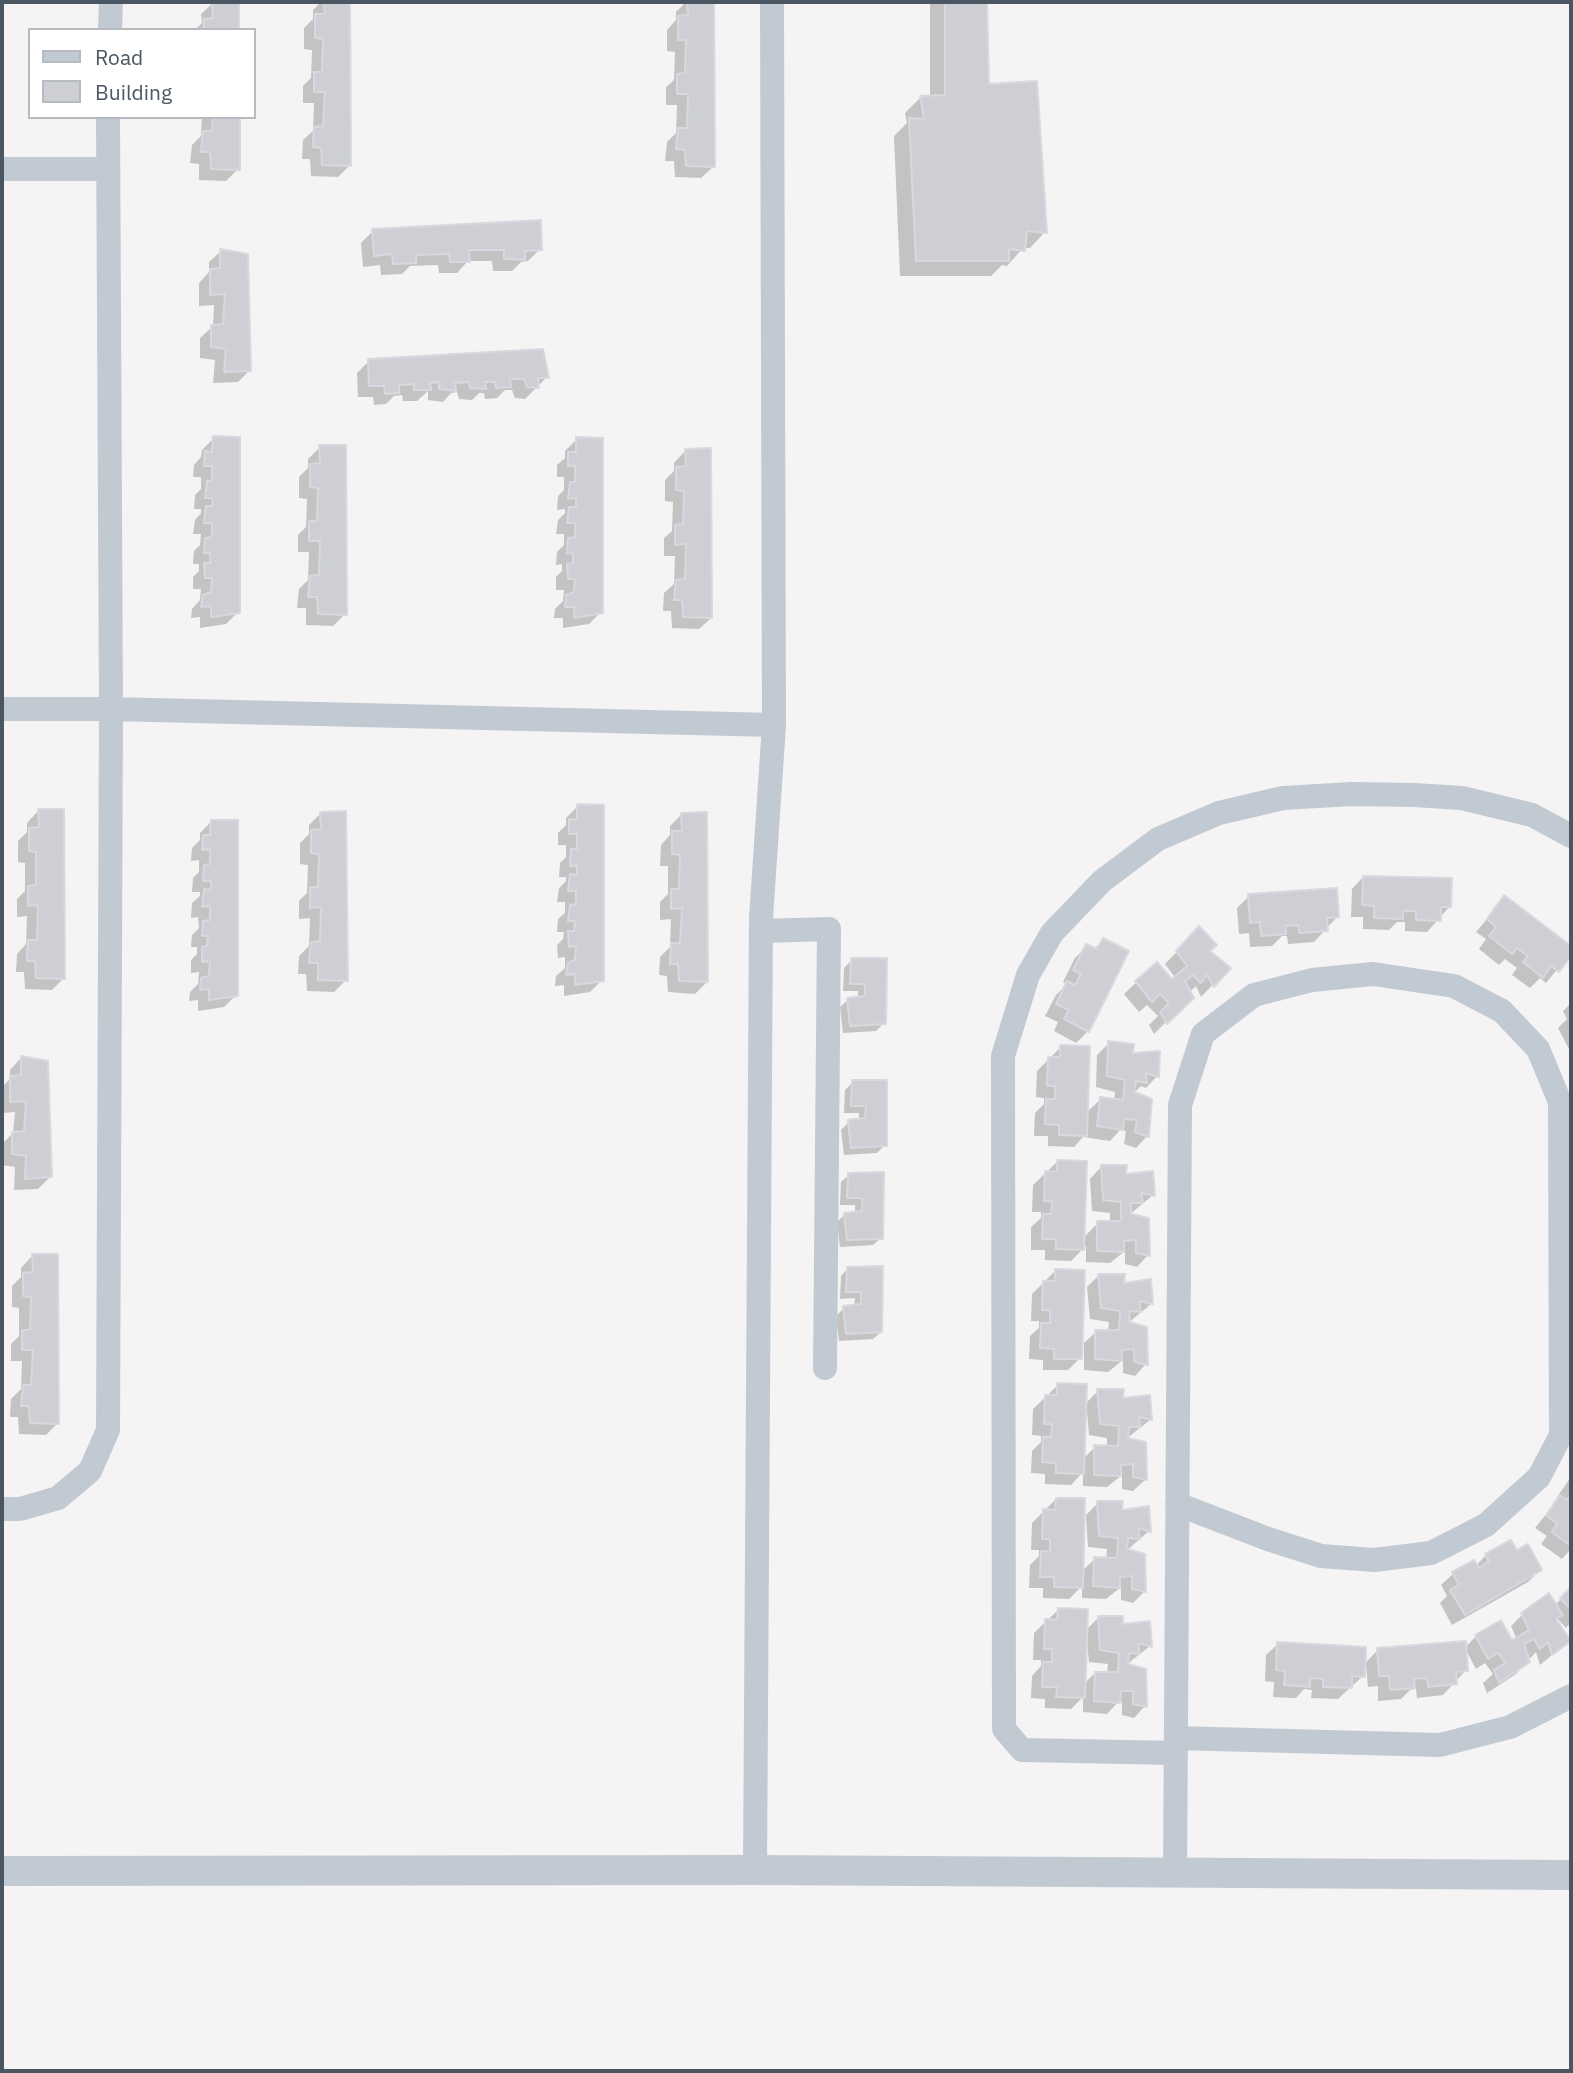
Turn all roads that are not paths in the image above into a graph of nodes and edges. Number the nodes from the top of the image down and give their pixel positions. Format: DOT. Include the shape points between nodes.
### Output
graph roads {
  1 [pos="111,2"];
  2 [pos="772,2"];
  3 [pos="110,28"];
  4 [pos="108,119"];
  5 [pos="2,169"];
  6 [pos="107,169"];
  7 [pos="2,709"];
  8 [pos="111,709"];
  9 [pos="774,725"];
  10 [pos="1571,836"];
  11 [pos="761,931"];
  12 [pos="825,1368"];
  13 [pos="1177,1504"];
  14 [pos="2,1509"];
  15 [pos="1571,1696"];
  16 [pos="1176,1746"];
  17 [pos="755,1870"];
  18 [pos="2,1871"];
  19 [pos="1175,1873"];
  20 [pos="1571,1875"];
  1 -- 3 [label="street"];
  2 -- 9 [label="street"];
  4 -- 6 [label="street"];
  5 -- 6 [label="street"];
  6 -- 8 [label="street"];
  7 -- 8 [label="street"];
  8 -- 9 [label="street"];
  8 -- 14 [label="street" via="108,1430 90,1471 58,1498"];
  9 -- 11 [label="street"];
  10 -- 16 [label="street" via="1532,816 1462,798 1352,794 1283,798 1219,813 1158,839 1102,881 1052,933 1028,975 1003,1056 1004,1730 1022,1750"];
  11 -- 12 [label="street" via="829,929"];
  11 -- 17 [label="street"];
  13 -- 13 [label="street" via="1180,1105 1203,1034 1254,995 1312,980 1373,974 1454,986 1503,1011 1538,1049 1560,1102 1561,1435 1539,1476 1486,1525 1431,1553 1374,1560 1321,1556"];
  13 -- 16 [label="street"];
  15 -- 16 [label="street" via="1510,1727 1440,1745"];
  16 -- 19 [label="street"];
  17 -- 18 [label="street"];
  17 -- 19 [label="street"];
  19 -- 20 [label="street"];
}
